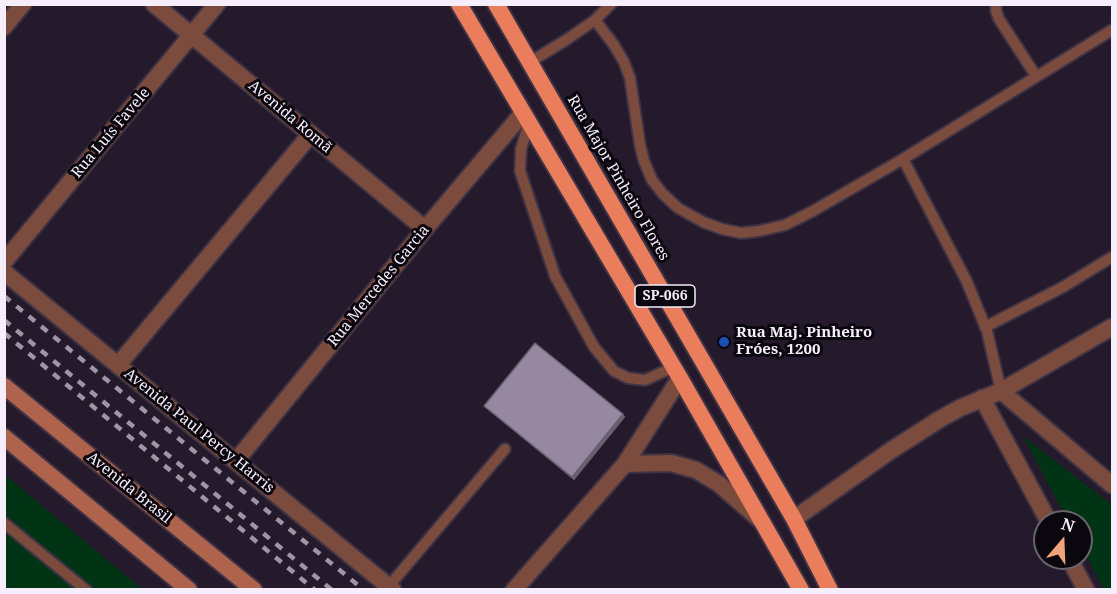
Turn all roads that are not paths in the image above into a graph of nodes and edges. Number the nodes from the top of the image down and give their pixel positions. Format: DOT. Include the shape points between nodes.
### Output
graph roads {
  1 [pos="23,4"];
  2 [pos="154,4"];
  3 [pos="217,4"];
  4 [pos="459,4"];
  5 [pos="496,4"];
  6 [pos="611,4"];
  7 [pos="996,4"];
  8 [pos="595,20"];
  9 [pos="4,27"];
  10 [pos="1113,30"];
  11 [pos="191,35"];
  12 [pos="530,62"];
  13 [pos="1036,76"];
  14 [pos="526,118"];
  15 [pos="311,134"];
  16 [pos="903,159"];
  17 [pos="426,229"];
  18 [pos="1113,257"];
  19 [pos="4,262"];
  20 [pos="4,272"];
  21 [pos="985,327"];
  22 [pos="1113,327"];
  23 [pos="118,365"];
  24 [pos="677,373"];
  25 [pos="4,386"];
  26 [pos="1000,391"];
  27 [pos="982,398"];
  28 [pos="4,437"];
  29 [pos="505,449"];
  30 [pos="236,461"];
  31 [pos="625,464"];
  32 [pos="1113,485"];
  33 [pos="1043,510"];
  34 [pos="794,519"];
  35 [pos="4,522"];
  36 [pos="762,522"];
  37 [pos="1075,570"];
  38 [pos="391,588"];
  39 [pos="86,590"];
  40 [pos="189,590"];
  41 [pos="254,590"];
  42 [pos="514,590"];
  43 [pos="801,590"];
  44 [pos="830,590"];
  45 [pos="1086,590"];
  1 -- 9 [label="street"];
  2 -- 11 [label="street, Avenida Romã"];
  3 -- 11 [label="street, Rua Luís Favele"];
  4 -- 14 [label="highway, SP-066"];
  5 -- 12 [label="highway, Rua Major Pinheiro Flores / SP-066"];
  6 -- 8 [label="lane"];
  7 -- 13 [label="lane" via="999,19"];
  8 -- 12 [label="lane"];
  8 -- 16 [label="lane" via="627,70 640,145 652,180 678,208 703,222 741,233 785,225"];
  10 -- 13 [label="lane"];
  11 -- 15 [label="street, Avenida Romã"];
  11 -- 19 [label="street, Rua Luís Favele"];
  12 -- 34 [label="highway, Rua Major Pinheiro Flores / SP-066"];
  13 -- 16 [label="lane"];
  14 -- 17 [label="street, Rua Mercedes Garcia"];
  14 -- 24 [label="highway, SP-066"];
  14 -- 24 [label="lane" via="520,171 555,276 594,347 614,371 628,378 645,380"];
  15 -- 17 [label="street, Avenida Romã"];
  15 -- 23 [label="street"];
  16 -- 21 [label="lane" via="967,282"];
  17 -- 30 [label="street, Rua Mercedes Garcia"];
  18 -- 21 [label="lane"];
  20 -- 23 [label="street, Avenida Paul Percy Harris"];
  21 -- 26 [label="lane"];
  22 -- 26 [label="street"];
  23 -- 30 [label="street, Avenida Paul Percy Harris"];
  24 -- 31 [label="street"];
  24 -- 36 [label="highway, SP-066"];
  25 -- 41 [label="main road, Avenida Brasil"];
  26 -- 27 [label="street"];
  26 -- 32 [label="street"];
  27 -- 33 [label="street"];
  27 -- 34 [label="street" via="890,451"];
  28 -- 40 [label="main road"];
  29 -- 38 [label="lane"];
  30 -- 38 [label="street, Avenida Paul Percy Harris"];
  31 -- 36 [label="street" via="671,463 696,470 719,484"];
  31 -- 42 [label="street"];
  34 -- 44 [label="highway, Rua Major Pinheiro Flores / SP-066"];
  35 -- 39 [label="lane"];
  36 -- 43 [label="highway, SP-066"];
  37 -- 45 [label="street"];
}
